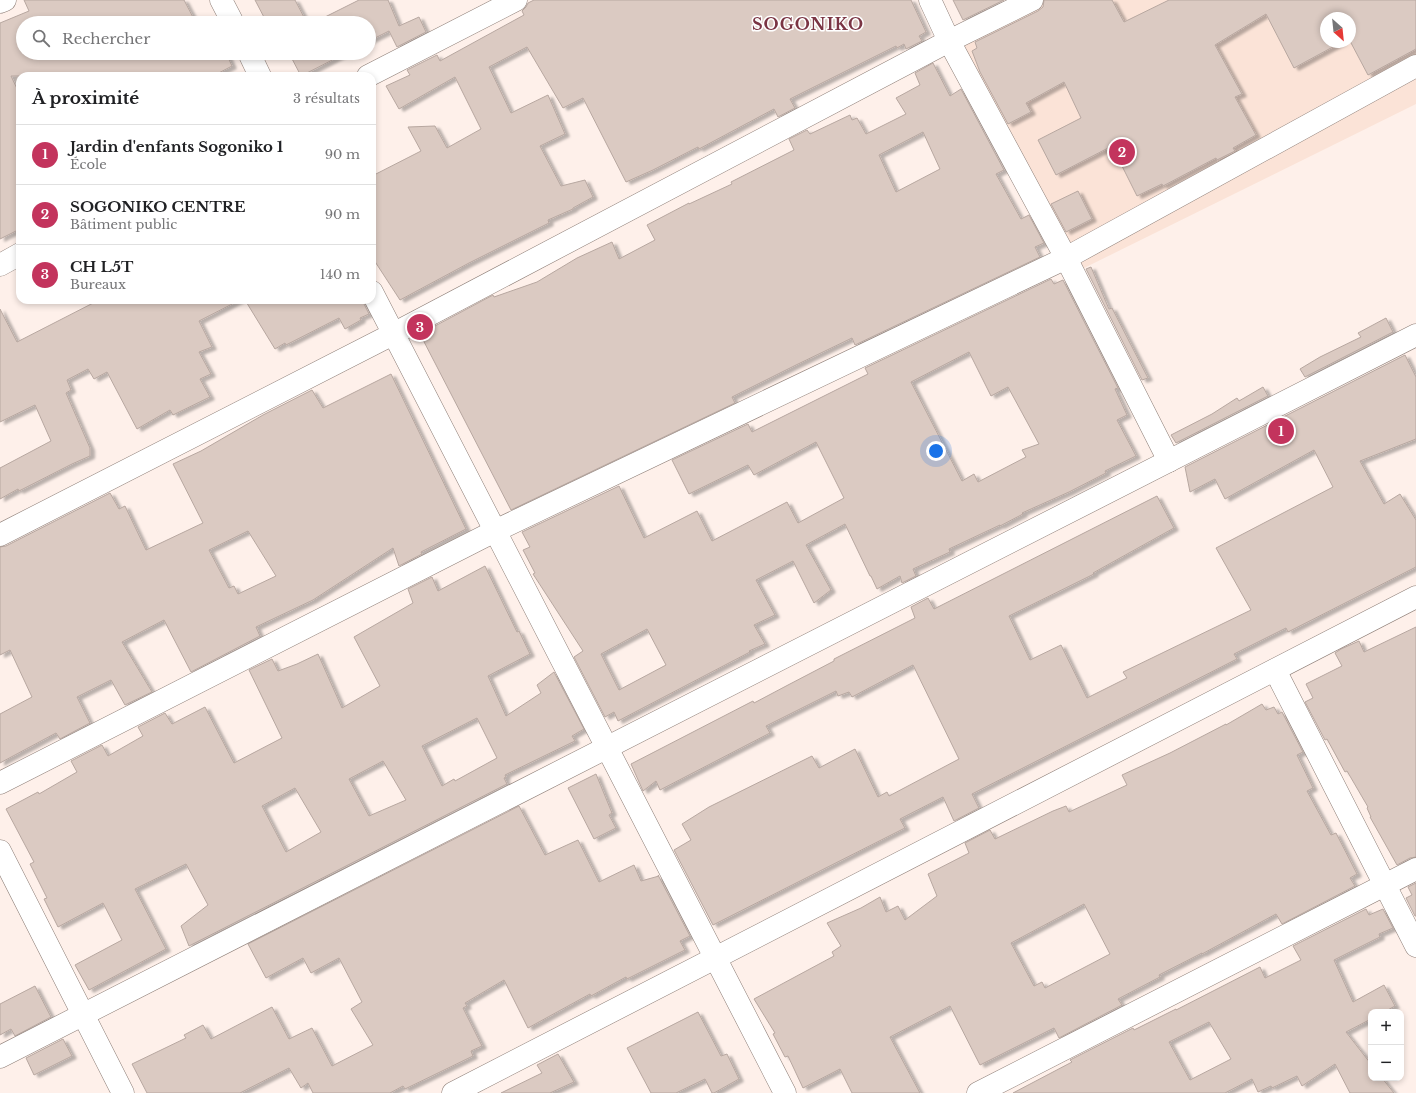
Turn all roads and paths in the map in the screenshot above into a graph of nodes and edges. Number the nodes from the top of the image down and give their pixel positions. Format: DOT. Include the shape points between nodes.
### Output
graph roads {
  1 [pos="5,0"];
  2 [pos="221,0"];
  3 [pos="516,0"];
  4 [pos="930,0"];
  5 [pos="1032,0"];
  6 [pos="0,2"];
  7 [pos="229,16"];
  8 [pos="949,41"];
  9 [pos="252,60"];
  10 [pos="1416,66"];
  11 [pos="258,72"];
  12 [pos="376,72"];
  13 [pos="16,256"];
  14 [pos="1066,258"];
  15 [pos="0,265"];
  16 [pos="376,300"];
  17 [pos="394,334"];
  18 [pos="1416,335"];
  19 [pos="1169,461"];
  20 [pos="495,531"];
  21 [pos="0,535"];
  22 [pos="1416,597"];
  23 [pos="1275,670"];
  24 [pos="607,748"];
  25 [pos="0,783"];
  26 [pos="0,851"];
  27 [pos="1416,869"];
  28 [pos="1385,885"];
  29 [pos="1416,946"];
  30 [pos="715,958"];
  31 [pos="83,1015"];
  32 [pos="0,1057"];
  33 [pos="123,1093"];
  34 [pos="454,1093"];
  35 [pos="785,1093"];
  36 [pos="978,1093"];
  1 -- 6 [label="street"];
  2 -- 7 [label="street"];
  3 -- 12 [label="street"];
  4 -- 8 [label="street"];
  5 -- 8 [label="street"];
  8 -- 14 [label="street"];
  8 -- 17 [label="street"];
  9 -- 11 [label="street"];
  10 -- 14 [label="street"];
  13 -- 15 [label="street"];
  14 -- 19 [label="street"];
  14 -- 20 [label="street"];
  16 -- 17 [label="street"];
  17 -- 20 [label="street"];
  17 -- 21 [label="street"];
  18 -- 19 [label="street"];
  19 -- 24 [label="street"];
  20 -- 24 [label="street"];
  20 -- 25 [label="street"];
  22 -- 23 [label="street"];
  23 -- 28 [label="street"];
  23 -- 30 [label="street"];
  24 -- 30 [label="street"];
  24 -- 31 [label="street"];
  26 -- 31 [label="street"];
  27 -- 28 [label="street"];
  28 -- 29 [label="street"];
  28 -- 36 [label="street"];
  30 -- 34 [label="street"];
  30 -- 35 [label="street"];
  31 -- 32 [label="street"];
  31 -- 33 [label="street"];
}
